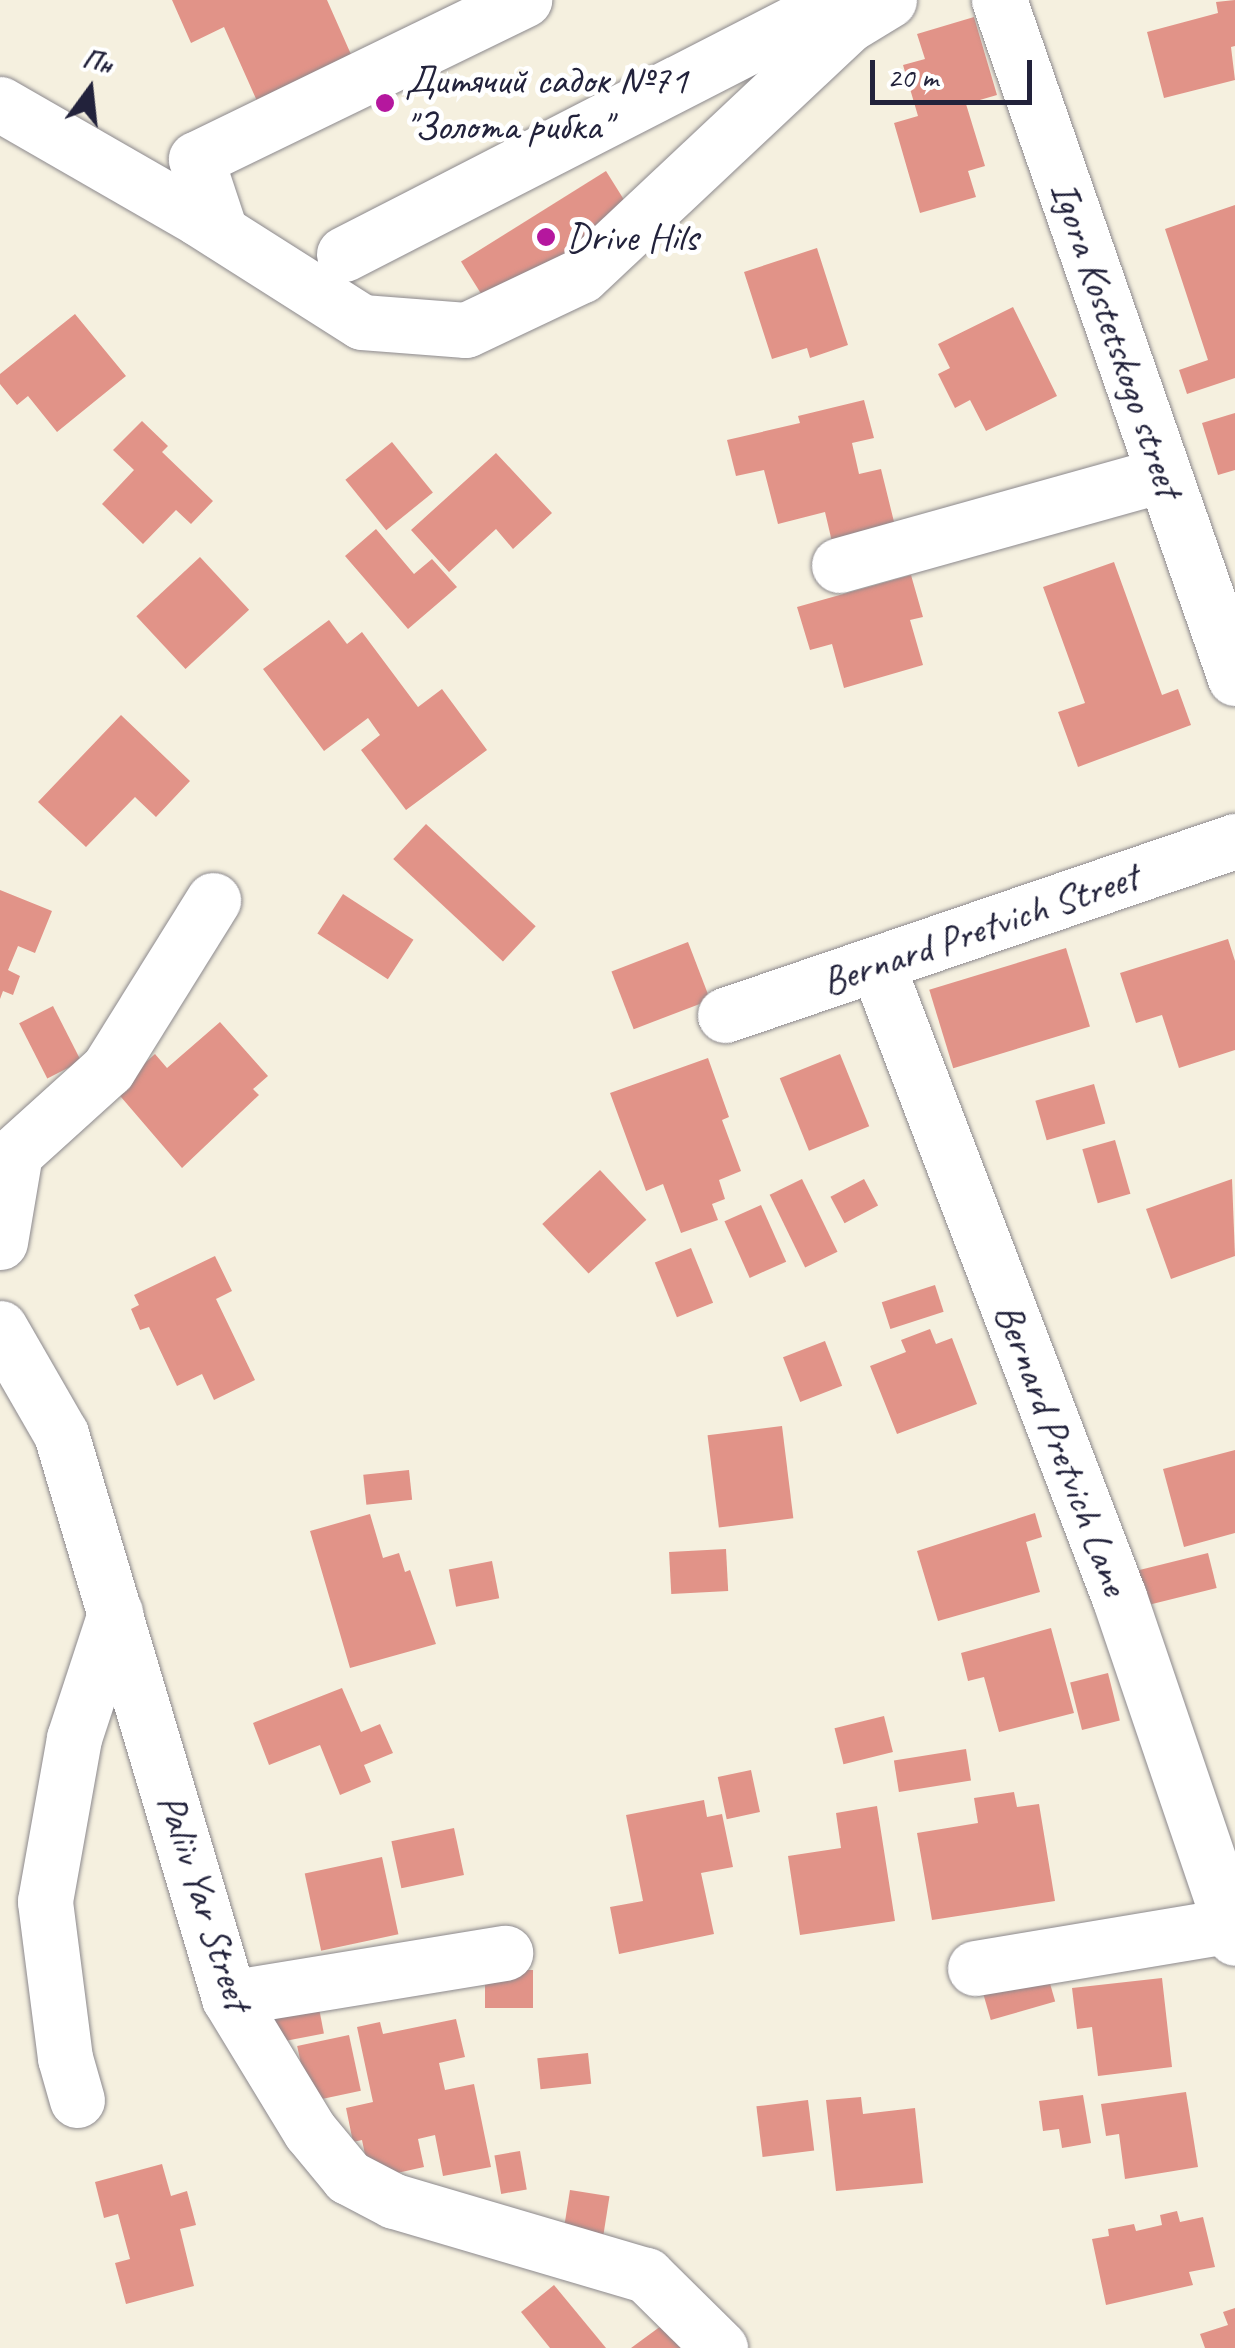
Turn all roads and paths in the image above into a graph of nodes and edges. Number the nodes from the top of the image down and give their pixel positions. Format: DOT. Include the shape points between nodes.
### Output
graph roads {
  1 [pos="524,0"];
  2 [pos="839,0"];
  3 [pos="889,0"];
  4 [pos="1000,0"];
  5 [pos="0,104"];
  6 [pos="220,231"];
  7 [pos="344,254"];
  8 [pos="1164,474"];
  9 [pos="840,565"];
  10 [pos="1235,678"];
  11 [pos="1235,841"];
  12 [pos="213,900"];
  13 [pos="877,965"];
  14 [pos="725,1014"];
  15 [pos="0,1242"];
  16 [pos="0,1328"];
  17 [pos="114,1613"];
  18 [pos="1233,1931"];
  19 [pos="506,1953"];
  20 [pos="975,1968"];
  21 [pos="229,1998"];
  22 [pos="76,2100"];
  23 [pos="720,2348"];
  1 -- 6 [label="street" via="196,160"];
  2 -- 7 [label="street"];
  3 -- 6 [label="street" via="848,25 582,275 466,330 362,322"];
  4 -- 8 [label="street, Igora Kostetskogo street"];
  5 -- 6 [label="street"];
  8 -- 9 [label="street"];
  8 -- 10 [label="street, Igora Kostetskogo street"];
  11 -- 13 [label="street, Bernard Pretvich Street"];
  12 -- 15 [label="street" via="108,1069 16,1153"];
  13 -- 14 [label="street, Bernard Pretvich Street"];
  13 -- 18 [label="street, Bernard Pretvich Lane" via="1119,1598"];
  16 -- 17 [label="street, Paliiv Yar Street" via="62,1434"];
  17 -- 21 [label="street, Paliiv Yar Street"];
  17 -- 22 [label="street" via="74,1738 45,1901"];
  18 -- 20 [label="street"];
  19 -- 21 [label="street"];
  21 -- 23 [label="street, Paliiv Yar Street" via="310,2131 348,2177 394,2201 646,2275"];
}
